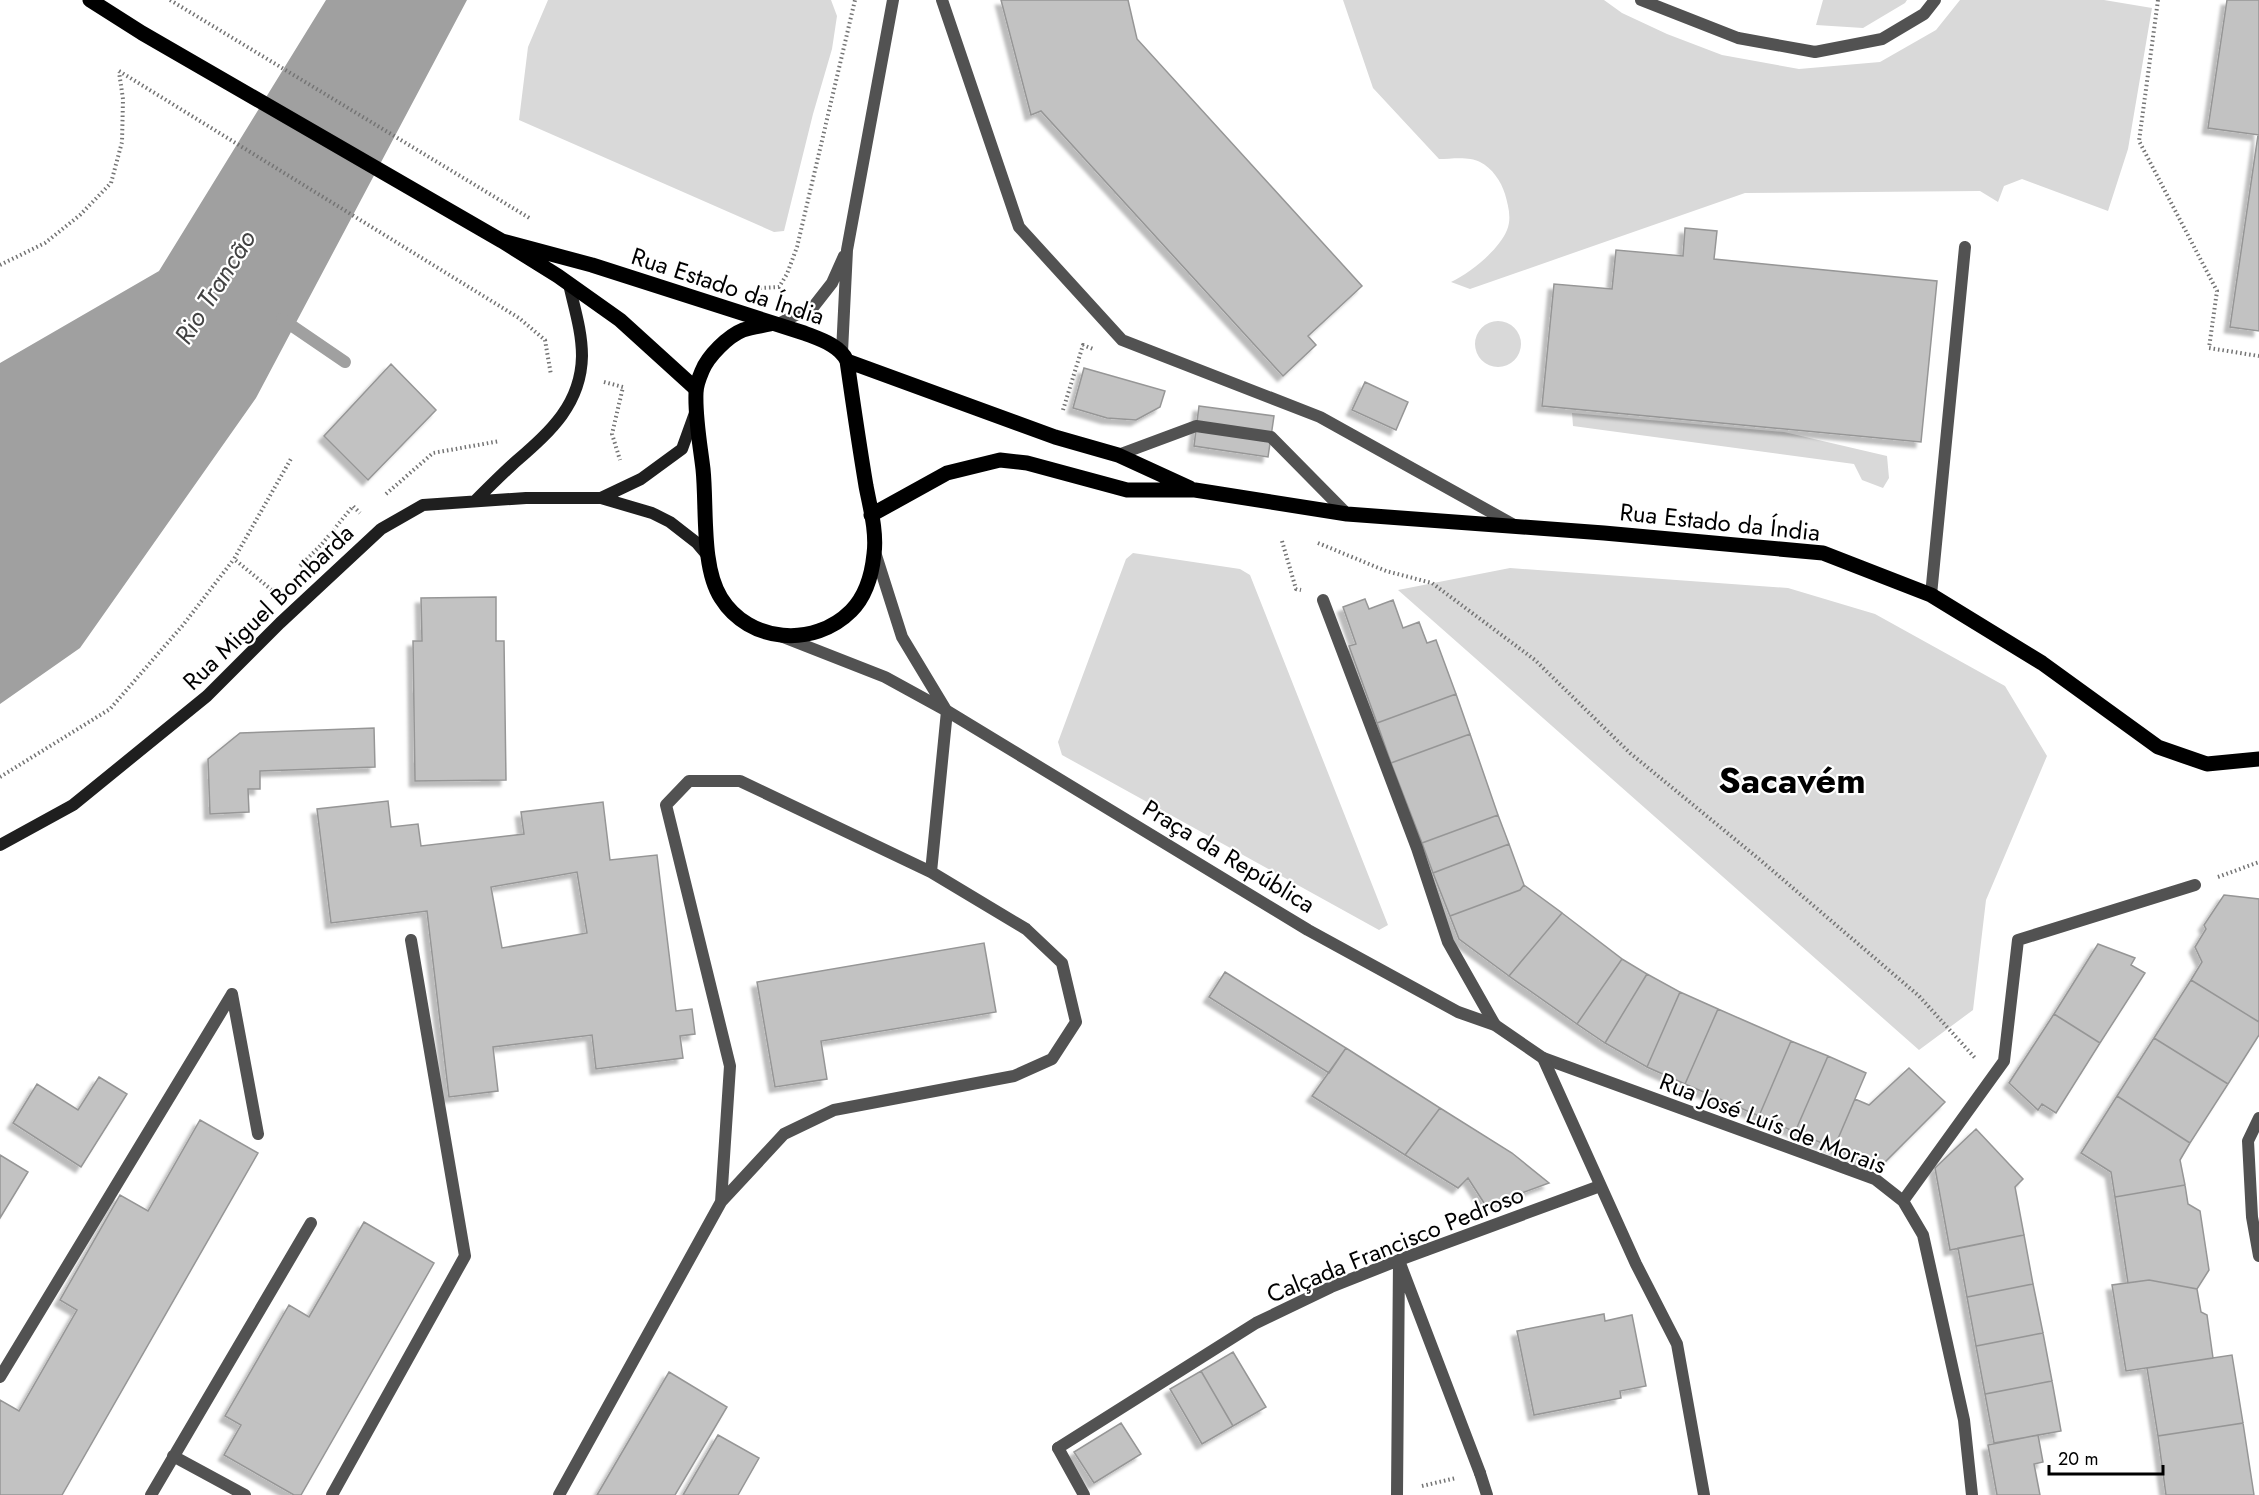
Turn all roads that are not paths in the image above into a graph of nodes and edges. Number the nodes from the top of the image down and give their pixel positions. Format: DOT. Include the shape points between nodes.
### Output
graph roads {
  1 [pos="90,0"];
  2 [pos="893,0"];
  3 [pos="942,0"];
  4 [pos="1641,0"];
  5 [pos="1935,0"];
  6 [pos="502,241"];
  7 [pos="1965,247"];
  8 [pos="847,250"];
  9 [pos="569,284"];
  10 [pos="774,324"];
  11 [pos="845,356"];
  12 [pos="696,389"];
  13 [pos="696,409"];
  14 [pos="1118,455"];
  15 [pos="1195,490"];
  16 [pos="601,498"];
  17 [pos="476,500"];
  18 [pos="1347,514"];
  19 [pos="871,515"];
  20 [pos="1515,526"];
  21 [pos="875,552"];
  22 [pos="708,556"];
  23 [pos="1931,595"];
  24 [pos="1323,600"];
  25 [pos="782,637"];
  26 [pos="947,711"];
  27 [pos="2259,759"];
  28 [pos="0,845"];
  29 [pos="931,872"];
  30 [pos="2195,885"];
  31 [pos="411,940"];
  32 [pos="1496,1025"];
  33 [pos="1543,1058"];
  34 [pos="2259,1118"];
  35 [pos="258,1134"];
  36 [pos="1600,1186"];
  37 [pos="1903,1201"];
  38 [pos="722,1202"];
  39 [pos="310,1223"];
  40 [pos="2259,1256"];
  41 [pos="1399,1260"];
  42 [pos="0,1377"];
  43 [pos="173,1456"];
  44 [pos="1397,1493"];
  45 [pos="151,1495"];
  46 [pos="245,1495"];
  47 [pos="332,1495"];
  48 [pos="559,1495"];
  49 [pos="1084,1495"];
  50 [pos="1487,1495"];
  51 [pos="1704,1495"];
  52 [pos="1972,1495"];
  1 -- 6 [label="main road"];
  2 -- 8 [label="street"];
  3 -- 20 [label="street" via="1019,227 1122,340 1320,417"];
  4 -- 5 [label="street" via="1738,38 1815,52 1882,39 1924,14"];
  6 -- 9 [label="main road"];
  6 -- 10 [label="main road, Rua Estado da Índia" via="592,265"];
  7 -- 23 [label="street"];
  8 -- 10 [label="street" via="832,283 814,306"];
  8 -- 11 [label="street"];
  9 -- 12 [label="main road" via="620,320"];
  9 -- 17 [label="main road" via="582,356 572,398 547,436"];
  10 -- 11 [label="main road, Rua Estado da Índia" via="826,342"];
  10 -- 12 [label="main road" via="743,330 729,339 703,368"];
  11 -- 14 [label="main road, Rua Estado da Índia" via="1054,437"];
  11 -- 19 [label="main road, Praça da República"];
  12 -- 13 [label="main road, Praça da República"];
  13 -- 16 [label="main road, Rua Miguel Bombarda" via="682,449 641,478"];
  13 -- 22 [label="main road, Praça da República"];
  14 -- 15 [label="main road, Rua Estado da Índia"];
  14 -- 18 [label="street" via="1196,426 1271,437"];
  15 -- 18 [label="main road, Rua Estado da Índia"];
  15 -- 19 [label="main road, Rua Estado da Índia" via="1127,490 1000,459 946,473"];
  16 -- 17 [label="main road, Rua Miguel Bombarda"];
  16 -- 22 [label="main road, Rua Miguel Bombarda" via="670,522"];
  17 -- 28 [label="main road, Rua Miguel Bombarda" via="423,505 381,529 198,703 73,805"];
  18 -- 20 [label="main road, Rua Estado da Índia"];
  19 -- 21 [label="main road, Praça da República"];
  20 -- 23 [label="main road, Rua Estado da Índia" via="1823,553"];
  21 -- 25 [label="main road, Praça da República" via="868,586 851,611 824,630"];
  21 -- 26 [label="street, Praça da República" via="902,637"];
  22 -- 25 [label="main road, Praça da República" via="721,599 738,618 758,630"];
  23 -- 27 [label="main road, Rua Estado da Índia" via="2042,663 2158,747 2207,764"];
  24 -- 32 [label="street, Praça da República" via="1449,942"];
  25 -- 26 [label="street, Praça da República" via="885,677"];
  26 -- 29 [label="street"];
  26 -- 32 [label="street, Praça da República" via="1308,930 1458,1012"];
  29 -- 38 [label="street" via="1026,929 1062,963 1076,1022 1052,1059 1014,1076 834,1110 784,1134"];
  29 -- 38 [label="street" via="740,781 689,782 666,806 730,1066"];
  30 -- 37 [label="street" via="2018,940 2004,1061"];
  31 -- 47 [label="street" via="465,1256"];
  32 -- 33 [label="street, Praça da República"];
  33 -- 36 [label="street"];
  33 -- 37 [label="street, Rua José Luís de Morais" via="1875,1179"];
  34 -- 40 [label="street" via="2248,1141 2252,1217"];
  35 -- 42 [label="street" via="232,994"];
  36 -- 41 [label="street, Calçada Francisco Pedroso"];
  36 -- 51 [label="street" via="1677,1344"];
  37 -- 52 [label="street, Rua José Luís de Morais" via="1923,1235 1964,1420"];
  38 -- 48 [label="street"];
  39 -- 43 [label="street"];
  41 -- 44 [label="street"];
  41 -- 49 [label="street, Calçada Francisco Pedroso" via="1256,1323 1058,1448"];
  41 -- 50 [label="street"];
  43 -- 45 [label="street"];
  43 -- 46 [label="street"];
}
